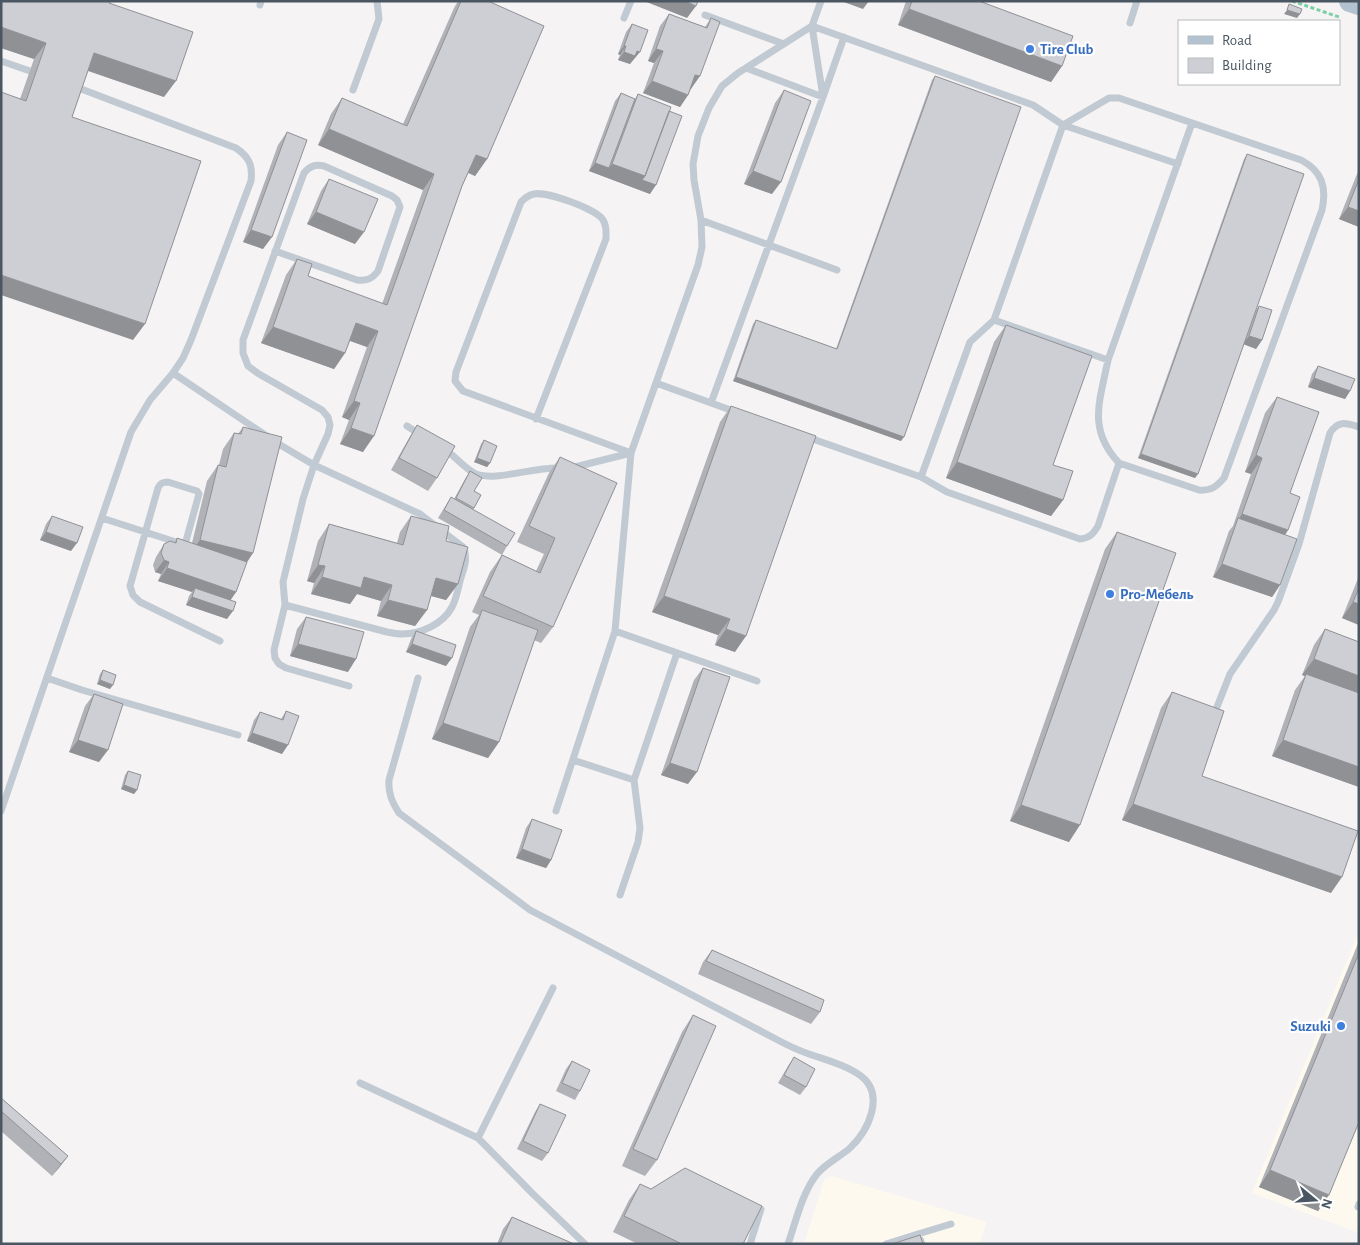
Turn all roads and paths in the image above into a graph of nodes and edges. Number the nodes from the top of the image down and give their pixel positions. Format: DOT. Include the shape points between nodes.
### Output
graph roads {
  1 [pos="377,1"];
  2 [pos="631,1"];
  3 [pos="821,1"];
  4 [pos="1137,1"];
  5 [pos="1292,1"];
  6 [pos="1350,8"];
  7 [pos="705,15"];
  8 [pos="624,18"];
  9 [pos="1130,23"];
  10 [pos="812,26"];
  11 [pos="844,37"];
  12 [pos="784,44"];
  13 [pos="1,61"];
  14 [pos="746,68"];
  15 [pos="30,71"];
  16 [pos="76,87"];
  17 [pos="352,90"];
  18 [pos="823,97"];
  19 [pos="1192,123"];
  20 [pos="1063,125"];
  21 [pos="1178,164"];
  22 [pos="701,220"];
  23 [pos="768,245"];
  24 [pos="275,251"];
  25 [pos="837,270"];
  26 [pos="994,320"];
  27 [pos="1108,360"];
  28 [pos="173,373"];
  29 [pos="656,384"];
  30 [pos="711,403"];
  31 [pos="747,416"];
  32 [pos="536,419"];
  33 [pos="407,426"];
  34 [pos="1359,427"];
  35 [pos="802,435"];
  36 [pos="431,440"];
  37 [pos="440,445"];
  38 [pos="631,453"];
  39 [pos="1119,463"];
  40 [pos="314,465"];
  41 [pos="921,478"];
  42 [pos="102,518"];
  43 [pos="145,532"];
  44 [pos="285,605"];
  45 [pos="615,631"];
  46 [pos="220,641"];
  47 [pos="677,653"];
  48 [pos="47,678"];
  49 [pos="418,678"];
  50 [pos="757,681"];
  51 [pos="349,686"];
  52 [pos="1215,712"];
  53 [pos="238,735"];
  54 [pos="573,760"];
  55 [pos="634,780"];
  56 [pos="1,811"];
  57 [pos="556,811"];
  58 [pos="620,895"];
  59 [pos="553,988"];
  60 [pos="360,1083"];
  61 [pos="478,1138"];
  62 [pos="761,1209"];
  63 [pos="951,1224"];
  64 [pos="918,1234"];
  65 [pos="585,1244"];
  66 [pos="750,1244"];
  67 [pos="788,1244"];
  68 [pos="886,1244"];
  69 [pos="922,1244"];
  1 -- 17 [label="lane" via="379,19"];
  2 -- 8 [label="lane"];
  3 -- 10 [label="lane"];
  4 -- 9 [label="lane"];
  5 -- 6 [label="path"];
  7 -- 12 [label="lane"];
  10 -- 11 [label="lane"];
  10 -- 12 [label="lane"];
  10 -- 18 [label="lane"];
  11 -- 18 [label="lane"];
  11 -- 20 [label="lane" via="1033,105"];
  12 -- 14 [label="lane"];
  13 -- 15 [label="lane"];
  14 -- 18 [label="lane"];
  14 -- 22 [label="lane" via="722,86 698,136 693,164"];
  16 -- 28 [label="lane" via="236,148 250,161 250,181 191,340"];
  18 -- 23 [label="lane"];
  19 -- 20 [label="lane" via="1119,98 1110,98"];
  19 -- 21 [label="lane"];
  19 -- 39 [label="lane" via="1312,166 1323,186 1323,204 1224,478 1209,491 1199,490"];
  20 -- 21 [label="lane"];
  20 -- 26 [label="lane"];
  21 -- 27 [label="lane"];
  22 -- 23 [label="lane"];
  22 -- 29 [label="lane" via="702,247 698,265"];
  23 -- 25 [label="lane"];
  23 -- 30 [label="lane"];
  24 -- 24 [label="lane" via="357,280 372,278 378,271 400,207 392,196 316,164 304,173"];
  24 -- 40 [label="lane" via="243,340 243,353 248,366 322,410 328,417 328,434"];
  26 -- 27 [label="lane"];
  26 -- 41 [label="lane" via="970,342"];
  27 -- 39 [label="lane" via="1098,414 1099,430 1108,452"];
  28 -- 40 [label="lane"];
  28 -- 42 [label="lane" via="150,400 131,432"];
  29 -- 30 [label="lane"];
  29 -- 38 [label="lane"];
  30 -- 31 [label="lane"];
  32 -- 32 [label="lane" via="606,239 606,227 596,213 547,194 535,193 521,202 455,381 463,392"];
  32 -- 38 [label="lane"];
  33 -- 36 [label="lane"];
  34 -- 52 [label="lane" via="1339,423 1330,433 1299,544 1278,602 1230,674"];
  35 -- 41 [label="lane"];
  37 -- 38 [label="lane" via="473,472 488,476 568,468"];
  38 -- 45 [label="lane"];
  39 -- 41 [label="lane" via="1098,526 1094,533 1080,539 946,492"];
  40 -- 44 [label="lane" via="283,582"];
  40 -- 44 [label="lane" via="420,514 463,547 466,562 453,606 435,625 416,632 387,632"];
  42 -- 43 [label="lane"];
  42 -- 48 [label="lane"];
  43 -- 43 [label="lane" via="160,485 168,482 197,491 186,541 179,543"];
  43 -- 46 [label="lane" via="132,575 130,586 133,595 140,602"];
  44 -- 51 [label="lane" via="274,650 279,664"];
  45 -- 47 [label="lane"];
  45 -- 54 [label="lane"];
  47 -- 50 [label="lane"];
  47 -- 55 [label="lane"];
  48 -- 53 [label="lane"];
  48 -- 56 [label="lane"];
  49 -- 67 [label="lane" via="389,780 388,790 398,813 530,910 774,1038 846,1067 870,1085 874,1094 873,1105 864,1133 851,1148 818,1173 809,1187"];
  54 -- 55 [label="lane"];
  54 -- 57 [label="lane"];
  55 -- 58 [label="lane" via="640,828"];
  59 -- 61 [label="lane"];
  60 -- 61 [label="lane"];
  61 -- 65 [label="lane"];
  62 -- 66 [label="lane"];
  63 -- 64 [label="lane"];
  64 -- 68 [label="lane"];
  64 -- 69 [label="lane"];
}
